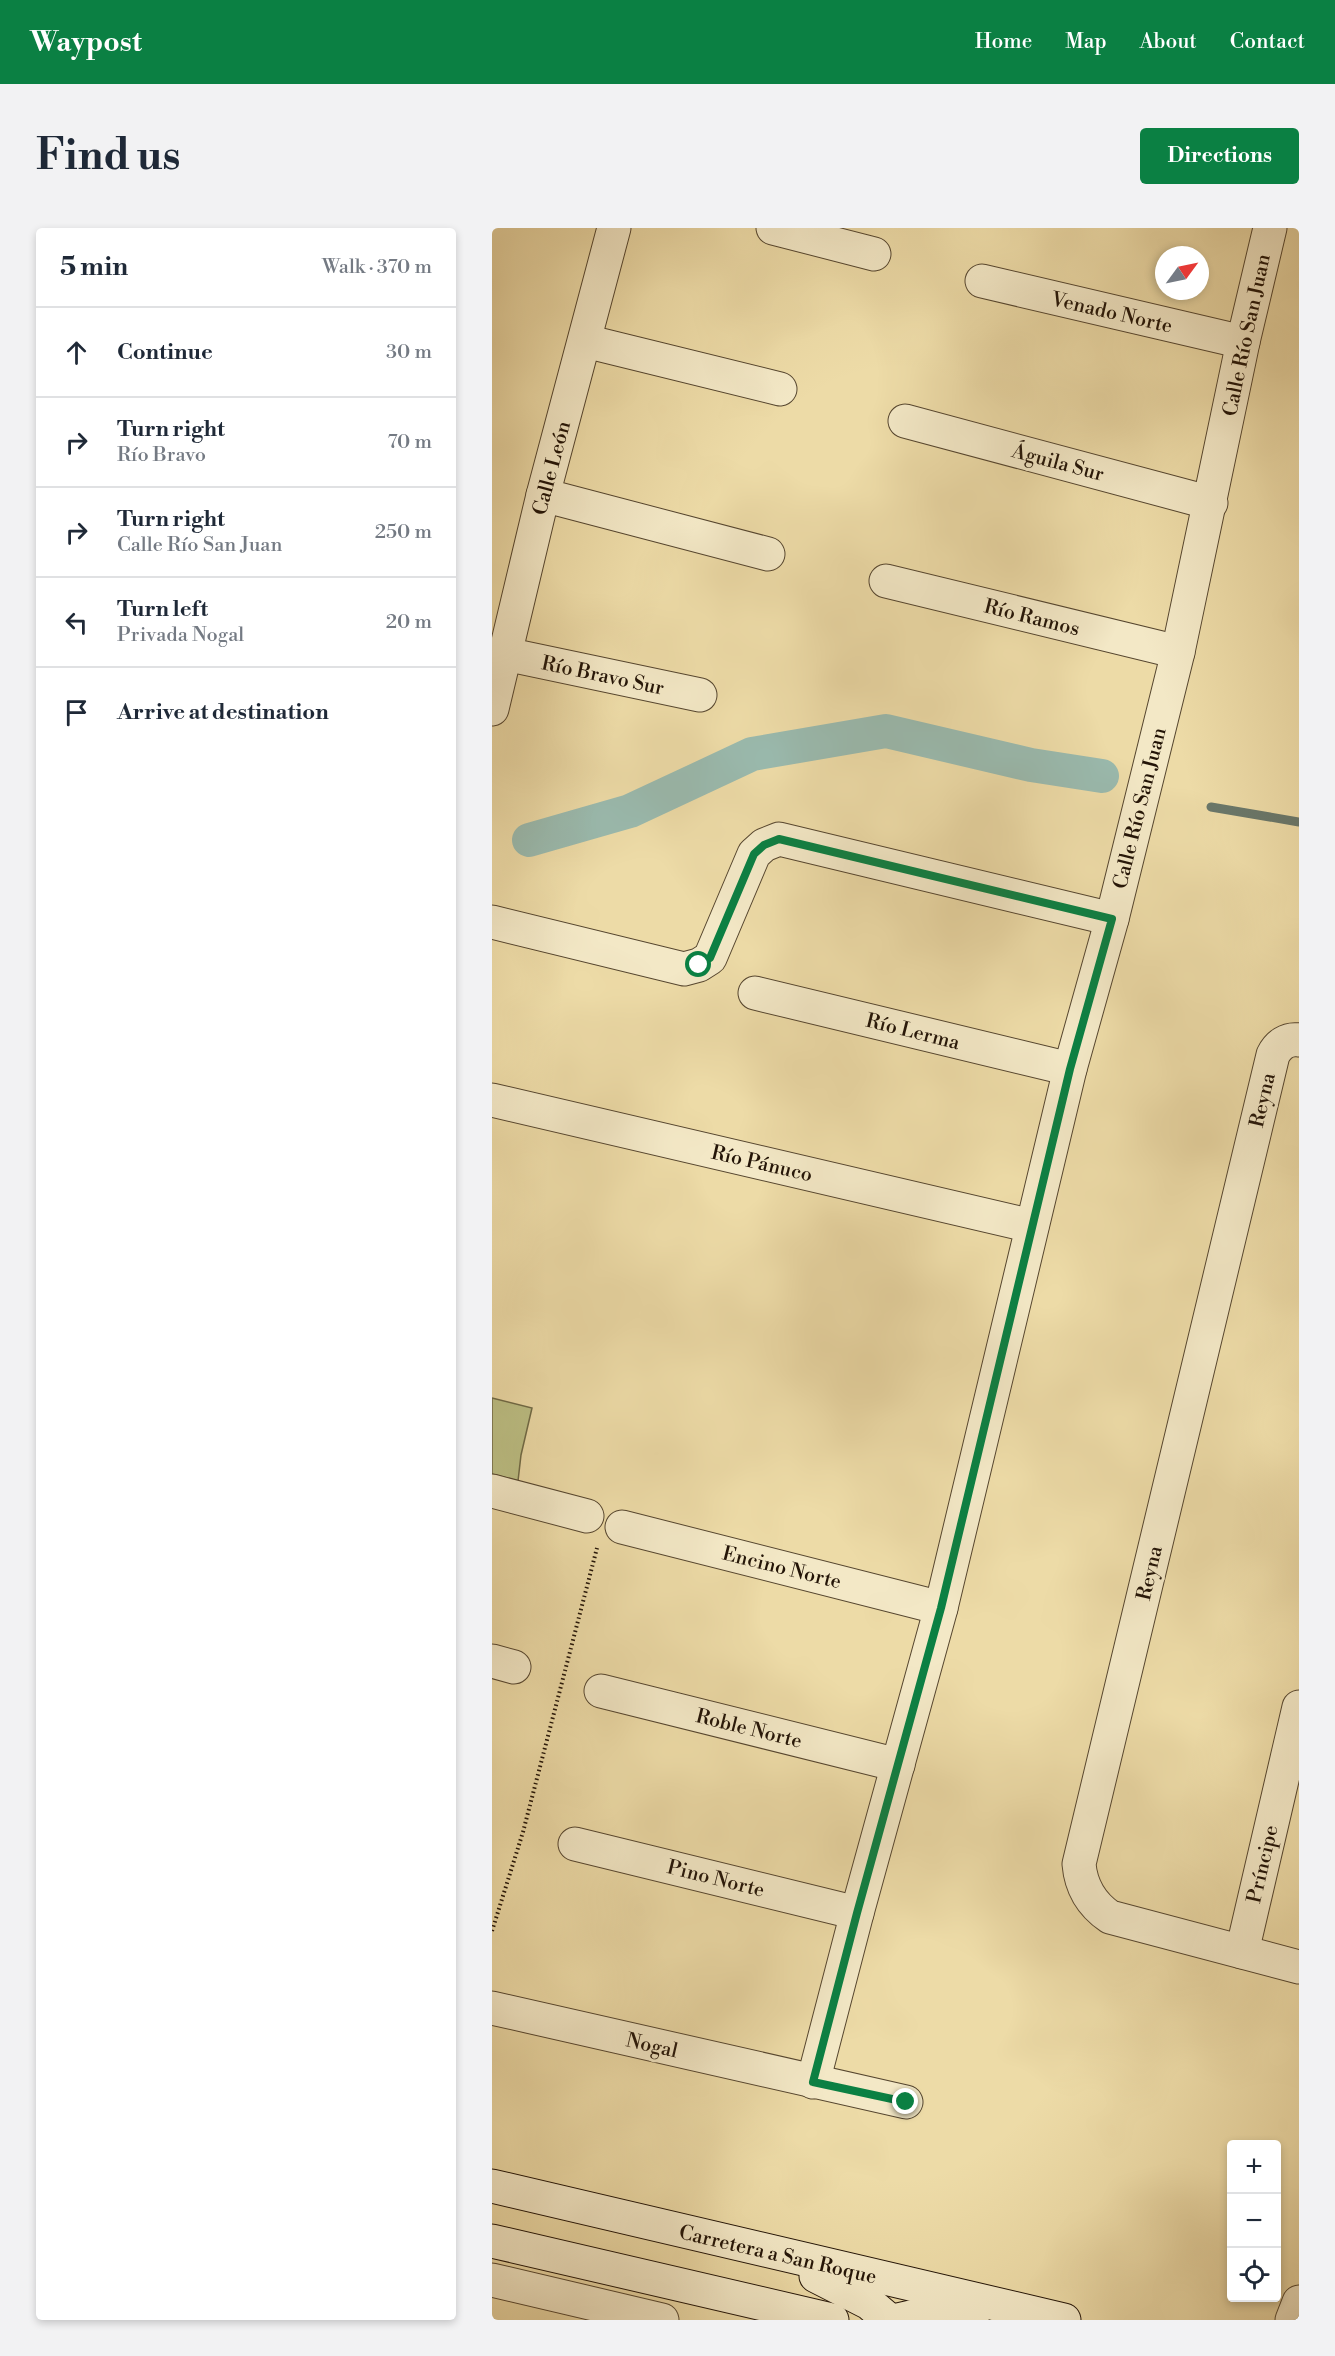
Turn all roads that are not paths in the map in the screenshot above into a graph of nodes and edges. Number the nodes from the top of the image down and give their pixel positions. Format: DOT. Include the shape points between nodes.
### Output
graph roads {
  1 [pos="614,228"];
  2 [pos="772,228"];
  3 [pos="1270,228"];
  4 [pos="874,254"];
  5 [pos="982,281"];
  6 [pos="585,341"];
  7 [pos="1243,342"];
  8 [pos="780,389"];
  9 [pos="905,421"];
  10 [pos="543,495"];
  11 [pos="1211,503"];
  12 [pos="768,554"];
  13 [pos="886,581"];
  14 [pos="1178,652"];
  15 [pos="505,654"];
  16 [pos="700,695"];
  17 [pos="492,709"];
  18 [pos="1112,919"];
  19 [pos="492,922"];
  20 [pos="755,993"];
  21 [pos="1296,1040"];
  22 [pos="1070,1069"];
  23 [pos="492,1100"];
  24 [pos="1032,1226"];
  25 [pos="492,1491"];
  26 [pos="941,1608"];
  27 [pos="601,1691"];
  28 [pos="1299,1707"];
  29 [pos="898,1765"];
  30 [pos="575,1844"];
  31 [pos="857,1913"];
  32 [pos="1242,1952"];
  33 [pos="1299,1967"];
  34 [pos="492,2008"];
  35 [pos="813,2082"];
  36 [pos="906,2102"];
  37 [pos="492,2186"];
  38 [pos="492,2218"];
  39 [pos="492,2241"];
  40 [pos="758,2250"];
  41 [pos="561,2257"];
  42 [pos="492,2280"];
  43 [pos="1299,2302"];
  44 [pos="1059,2319"];
  45 [pos="662,2320"];
  46 [pos="832,2320"];
  47 [pos="889,2320"];
  48 [pos="898,2320"];
  49 [pos="1292,2320"];
  1 -- 6 [label="street, Calle León"];
  2 -- 4 [label="street"];
  3 -- 7 [label="street, Calle Río San Juan"];
  5 -- 7 [label="street, Venado Norte"];
  6 -- 8 [label="street"];
  6 -- 10 [label="street, Calle León"];
  7 -- 11 [label="street, Calle Río San Juan"];
  9 -- 11 [label="street, Águila Sur"];
  10 -- 12 [label="street"];
  10 -- 15 [label="street, Calle León"];
  11 -- 14 [label="street, Calle Río San Juan"];
  13 -- 14 [label="street, Río Ramos"];
  14 -- 18 [label="street, Calle Río San Juan"];
  15 -- 16 [label="street, Río Bravo Sur"];
  15 -- 17 [label="street, Calle León"];
  18 -- 19 [label="street" via="779,839 754,854 710,958 699,965 684,969"];
  18 -- 22 [label="street, Calle Río San Juan"];
  20 -- 22 [label="street, Río Lerma"];
  21 -- 32 [label="street, Reyna" via="1281,1044 1273,1055 1079,1864 1084,1890 1099,1910 1110,1917"];
  22 -- 24 [label="street, Calle Río San Juan"];
  23 -- 24 [label="street, Río Pánuco"];
  24 -- 26 [label="street, Calle Río San Juan"];
  25 -- 26 [label="street, Encino Norte" via="602,1529"];
  26 -- 29 [label="street, Calle Río San Juan"];
  27 -- 29 [label="street, Roble Norte"];
  28 -- 32 [label="street, Príncipe"];
  29 -- 31 [label="street, Calle Río San Juan"];
  30 -- 31 [label="street, Pino Norte"];
  31 -- 35 [label="street, Calle Río San Juan"];
  32 -- 33 [label="street, Reyna"];
  34 -- 35 [label="street, Nogal"];
  35 -- 36 [label="street, Nogal"];
  37 -- 40 [label="street, Carretera a San Roque"];
  38 -- 41 [label="street"];
  39 -- 41 [label="street"];
  40 -- 44 [label="street, Carretera a San Roque"];
  40 -- 47 [label="street" via="842,2288"];
  41 -- 46 [label="street"];
  42 -- 45 [label="street"];
  43 -- 49 [label="street"];
  44 -- 48 [label="street" via="955,2310"];
}
